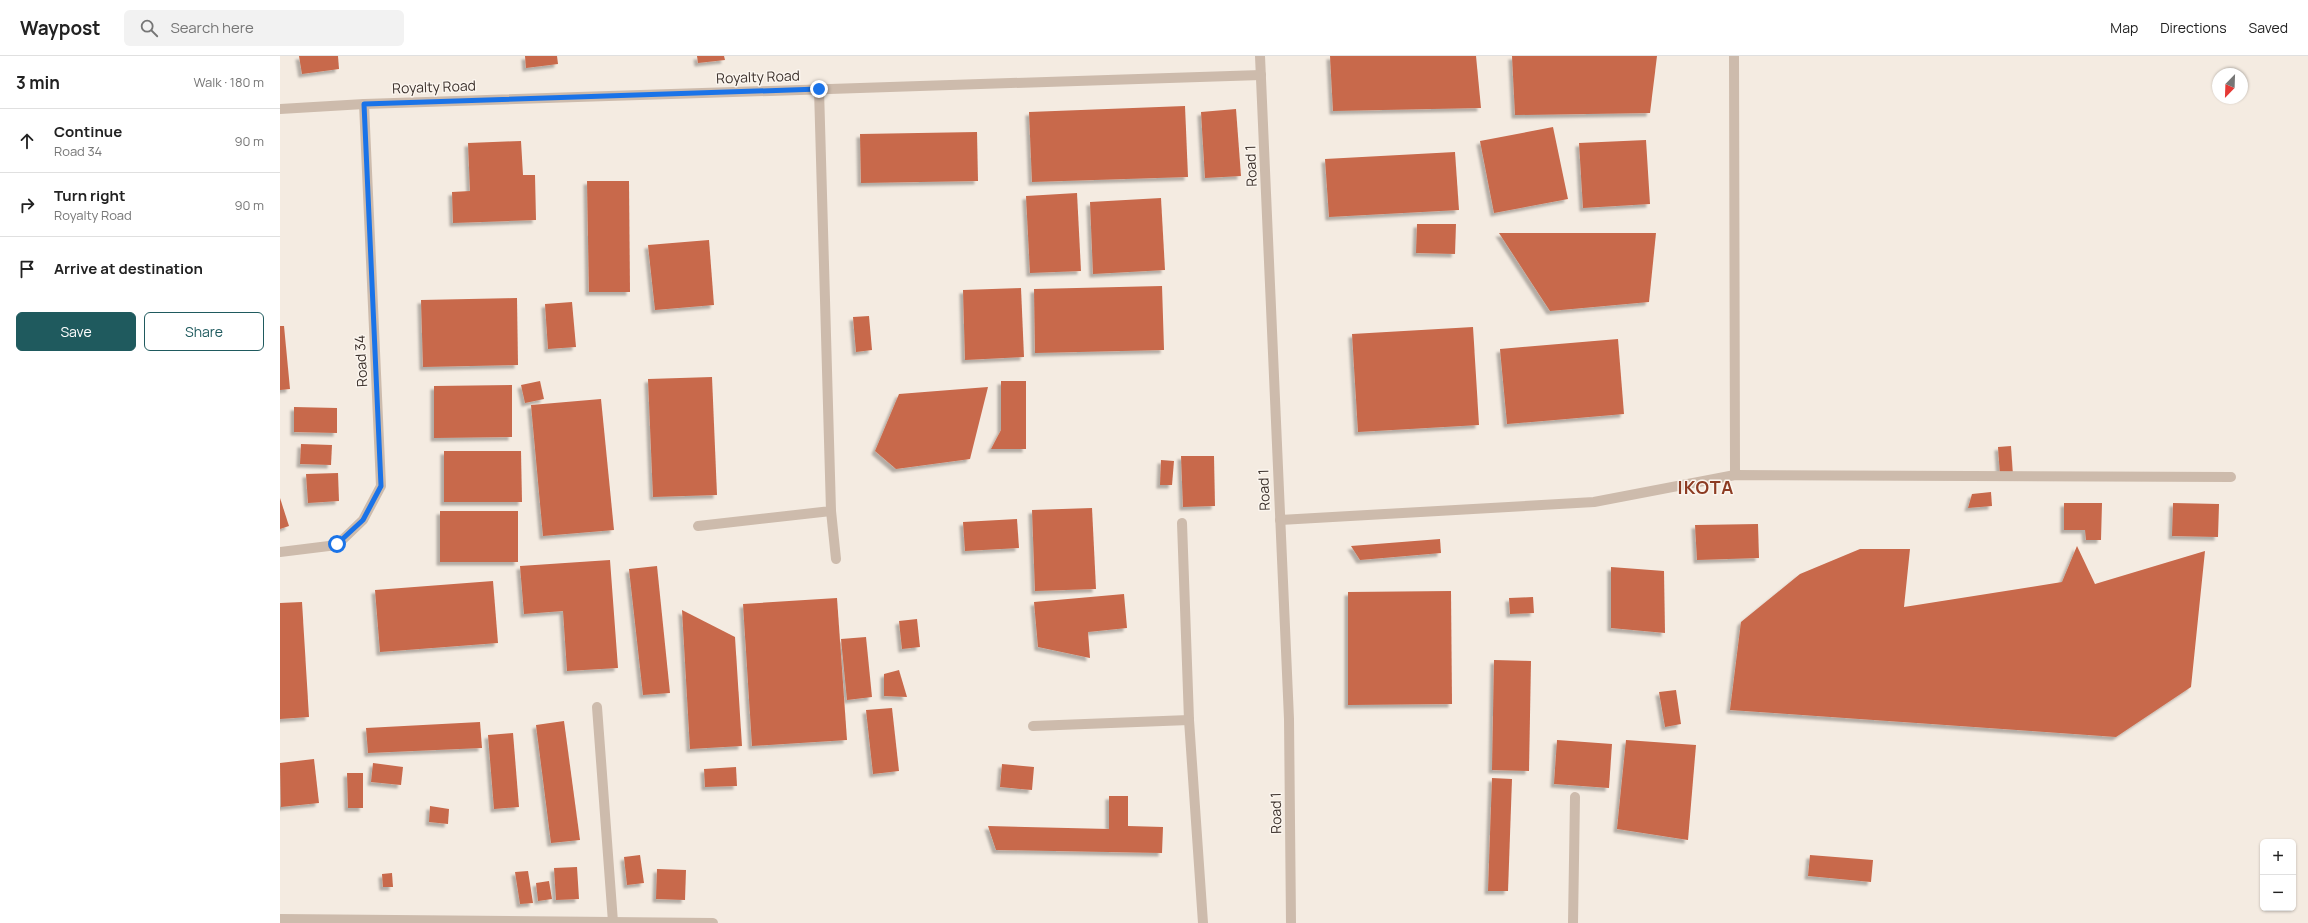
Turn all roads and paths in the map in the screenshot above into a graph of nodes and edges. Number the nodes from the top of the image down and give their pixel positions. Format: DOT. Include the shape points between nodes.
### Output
graph roads {
  1 [pos="1260,56"];
  2 [pos="1734,56"];
  3 [pos="1261,75"];
  4 [pos="819,89"];
  5 [pos="364,104"];
  6 [pos="280,109"];
  7 [pos="1735,475"];
  8 [pos="2231,477"];
  9 [pos="831,511"];
  10 [pos="1280,520"];
  11 [pos="1182,523"];
  12 [pos="698,526"];
  13 [pos="280,552"];
  14 [pos="836,559"];
  15 [pos="597,707"];
  16 [pos="1189,720"];
  17 [pos="1033,726"];
  18 [pos="1575,796"];
  19 [pos="280,919"];
  20 [pos="613,922"];
  21 [pos="712,923"];
  22 [pos="1203,923"];
  23 [pos="1291,923"];
  24 [pos="1573,923"];
  1 -- 3 [label="street, Road 1"];
  2 -- 7 [label="street"];
  3 -- 4 [label="street, Royalty Road"];
  3 -- 10 [label="street, Road 1"];
  4 -- 5 [label="street, Royalty Road"];
  4 -- 9 [label="street"];
  5 -- 6 [label="street, Royalty Road"];
  5 -- 13 [label="street, Road 34" via="381,486 363,520 337,544"];
  7 -- 8 [label="street"];
  7 -- 10 [label="street" via="1594,502"];
  9 -- 12 [label="street"];
  9 -- 14 [label="street"];
  10 -- 23 [label="street, Road 1" via="1289,719"];
  11 -- 16 [label="street"];
  15 -- 20 [label="street"];
  16 -- 17 [label="street"];
  16 -- 22 [label="street"];
  18 -- 24 [label="street"];
  19 -- 20 [label="street"];
  20 -- 21 [label="street"];
}
